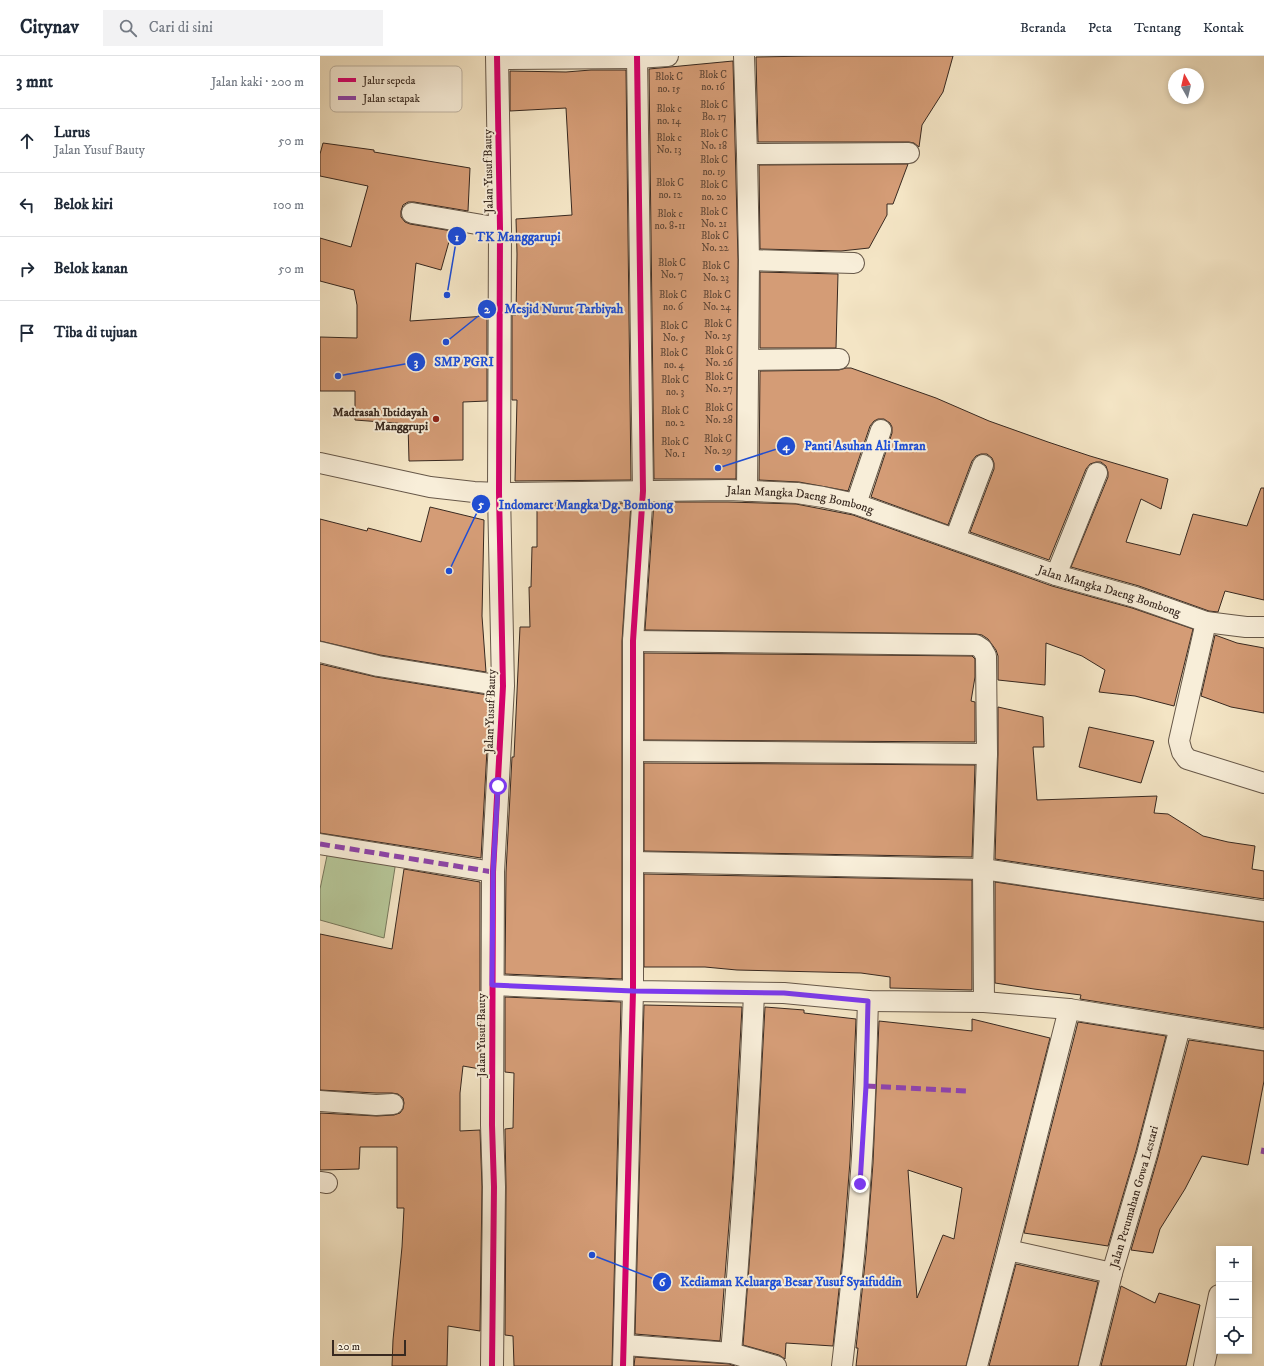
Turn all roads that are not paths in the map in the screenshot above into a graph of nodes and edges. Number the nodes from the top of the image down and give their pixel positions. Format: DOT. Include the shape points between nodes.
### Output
graph roads {
  1 [pos="668,56"];
  2 [pos="744,56"];
  3 [pos="497,57"];
  4 [pos="637,57"];
  5 [pos="909,153"];
  6 [pos="747,154"];
  7 [pos="412,212"];
  8 [pos="500,228"];
  9 [pos="749,260"];
  10 [pos="854,263"];
  11 [pos="839,359"];
  12 [pos="749,360"];
  13 [pos="880,430"];
  14 [pos="320,463"];
  15 [pos="983,465"];
  16 [pos="1097,473"];
  17 [pos="643,491"];
  18 [pos="747,491"];
  19 [pos="499,493"];
  20 [pos="856,504"];
  21 [pos="955,539"];
  22 [pos="1056,574"];
  23 [pos="1206,622"];
  24 [pos="1264,627"];
  25 [pos="633,641"];
  26 [pos="320,652"];
  27 [pos="503,686"];
  28 [pos="633,751"];
  29 [pos="987,754"];
  30 [pos="1264,783"];
  31 [pos="320,844"];
  32 [pos="633,862"];
  33 [pos="983,869"];
  34 [pos="493,872"];
  35 [pos="1264,911"];
  36 [pos="492,985"];
  37 [pos="633,991"];
  38 [pos="754,992"];
  39 [pos="868,1001"];
  40 [pos="984,1002"];
  41 [pos="1069,1009"];
  42 [pos="1180,1027"];
  43 [pos="1264,1040"];
  44 [pos="320,1101"];
  45 [pos="393,1104"];
  46 [pos="1008,1250"];
  47 [pos="1112,1273"];
  48 [pos="1216,1309"];
  49 [pos="625,1345"];
  50 [pos="731,1353"];
  51 [pos="492,1366"];
  52 [pos="623,1366"];
  53 [pos="776,1366"];
  54 [pos="842,1366"];
  55 [pos="977,1366"];
  56 [pos="1089,1366"];
  57 [pos="1204,1366"];
  1 -- 4 [label="street"];
  2 -- 6 [label="street"];
  3 -- 4 [label="street"];
  3 -- 8 [label="street, Jalan Yusuf Bauty"];
  4 -- 17 [label="street"];
  5 -- 6 [label="street"];
  6 -- 9 [label="street"];
  7 -- 8 [label="street"];
  8 -- 19 [label="street, Jalan Yusuf Bauty"];
  9 -- 10 [label="street"];
  9 -- 12 [label="street"];
  11 -- 12 [label="street"];
  12 -- 18 [label="street"];
  13 -- 20 [label="street"];
  14 -- 19 [label="street, Jalan Mangka Daeng Bombong" via="430,487"];
  15 -- 21 [label="street"];
  16 -- 22 [label="street"];
  17 -- 18 [label="street, Jalan Mangka Daeng Bombong"];
  17 -- 19 [label="street, Jalan Mangka Daeng Bombong"];
  17 -- 25 [label="street"];
  18 -- 20 [label="street, Jalan Mangka Daeng Bombong" via="798,493"];
  19 -- 27 [label="street, Jalan Yusuf Bauty"];
  20 -- 21 [label="street, Jalan Mangka Daeng Bombong"];
  21 -- 22 [label="street, Jalan Mangka Daeng Bombong"];
  22 -- 23 [label="street, Jalan Mangka Daeng Bombong" via="1135,597"];
  23 -- 24 [label="street, Jalan Mangka Daeng Bombong"];
  23 -- 30 [label="street" via="1179,740 1182,752 1187,759"];
  25 -- 28 [label="street"];
  25 -- 29 [label="street" via="976,645 982,648 986,656"];
  26 -- 27 [label="street" via="378,666"];
  27 -- 34 [label="street, Jalan Yusuf Bauty"];
  28 -- 29 [label="street"];
  28 -- 32 [label="street"];
  29 -- 33 [label="street"];
  31 -- 34 [label="street"];
  32 -- 33 [label="street"];
  32 -- 37 [label="street"];
  33 -- 35 [label="street"];
  33 -- 40 [label="street"];
  34 -- 36 [label="street, Jalan Yusuf Bauty"];
  36 -- 37 [label="street"];
  36 -- 51 [label="street, Jalan Yusuf Bauty"];
  37 -- 38 [label="street"];
  37 -- 49 [label="street"];
  38 -- 39 [label="street"];
  38 -- 50 [label="street" via="742,1215"];
  39 -- 40 [label="street"];
  39 -- 54 [label="street" via="860,1191"];
  40 -- 41 [label="street"];
  41 -- 42 [label="street"];
  41 -- 46 [label="street"];
  42 -- 43 [label="street"];
  42 -- 47 [label="street, Jalan Perumahan Gowa Lestari" via="1147,1154"];
  44 -- 45 [label="street"];
  46 -- 47 [label="street"];
  46 -- 55 [label="street"];
  47 -- 56 [label="street, Jalan Perumahan Gowa Lestari"];
  48 -- 57 [label="street"];
  49 -- 50 [label="street"];
  49 -- 52 [label="street"];
  50 -- 53 [label="street"];
}
